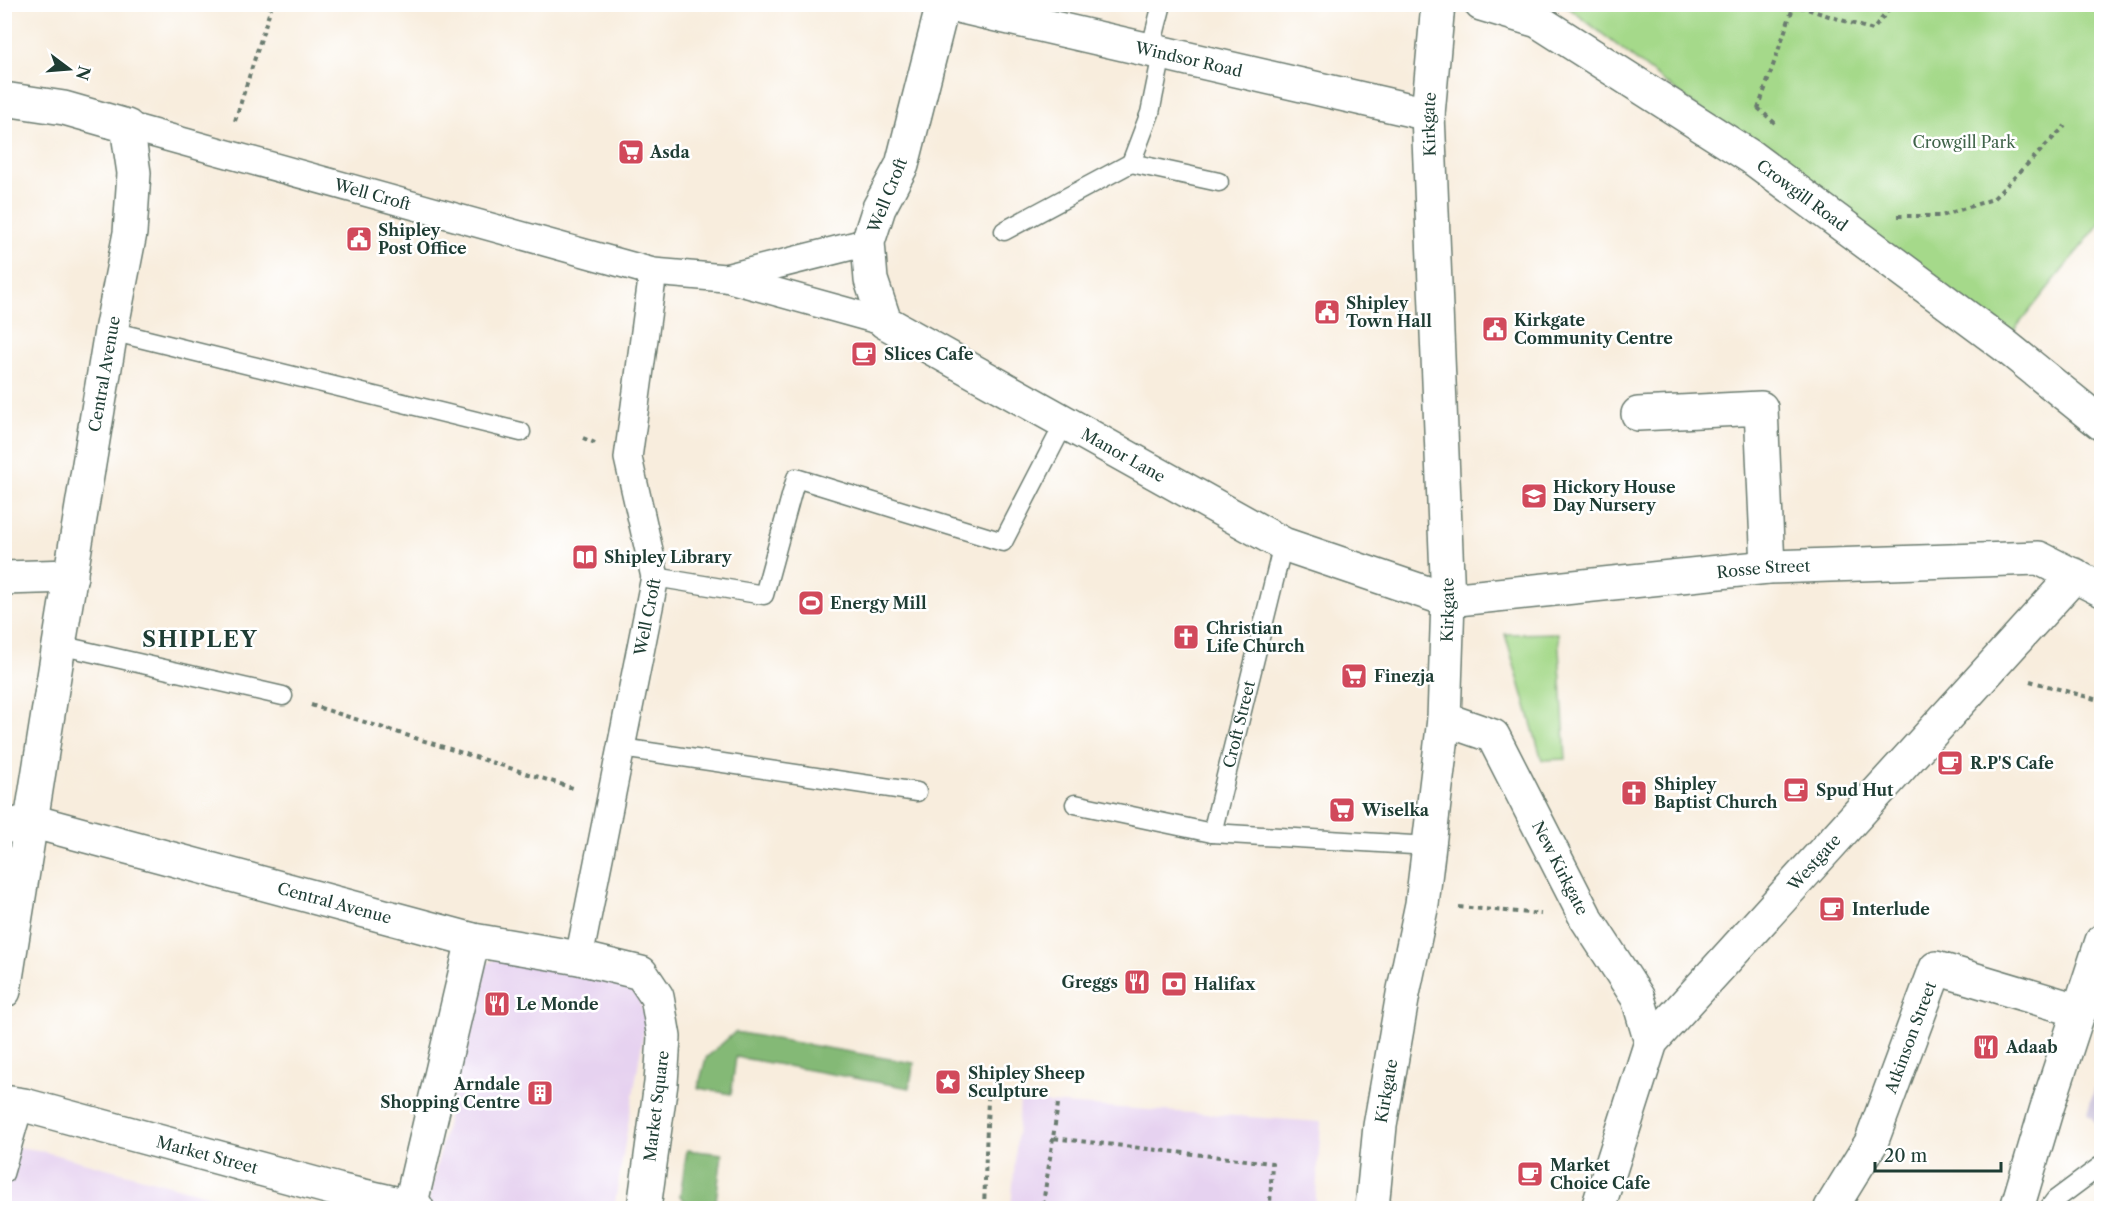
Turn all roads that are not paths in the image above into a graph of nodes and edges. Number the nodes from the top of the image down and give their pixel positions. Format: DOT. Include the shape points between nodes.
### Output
graph roads {
  1 [pos="943,4"];
  2 [pos="949,4"];
  3 [pos="1162,4"];
  4 [pos="1438,4"];
  5 [pos="1482,4"];
  6 [pos="1156,53"];
  7 [pos="4,99"];
  8 [pos="1428,114"];
  9 [pos="127,126"];
  10 [pos="1131,163"];
  11 [pos="1219,182"];
  12 [pos="1004,231"];
  13 [pos="868,242"];
  14 [pos="653,272"];
  15 [pos="725,278"];
  16 [pos="885,322"];
  17 [pos="111,331"];
  18 [pos="1638,414"];
  19 [pos="1065,422"];
  20 [pos="2102,424"];
  21 [pos="521,432"];
  22 [pos="1283,544"];
  23 [pos="1768,567"];
  24 [pos="71,576"];
  25 [pos="655,577"];
  26 [pos="4,578"];
  27 [pos="2088,583"];
  28 [pos="1448,600"];
  29 [pos="59,645"];
  30 [pos="283,696"];
  31 [pos="1444,719"];
  32 [pos="622,748"];
  33 [pos="916,792"];
  34 [pos="1075,804"];
  35 [pos="18,824"];
  36 [pos="1212,833"];
  37 [pos="1429,846"];
  38 [pos="472,940"];
  39 [pos="2102,941"];
  40 [pos="579,958"];
  41 [pos="641,973"];
  42 [pos="4,991"];
  43 [pos="2080,1011"];
  44 [pos="1651,1042"];
  45 [pos="14,1103"];
  46 [pos="2102,1165"];
  47 [pos="4,1173"];
  48 [pos="413,1208"];
  49 [pos="1372,1208"];
  50 [pos="644,1209"];
  51 [pos="1598,1209"];
  52 [pos="1831,1209"];
  53 [pos="2017,1209"];
  54 [pos="2049,1209"];
  1 -- 13 [label="street, Well Croft" via="902,165 879,208"];
  2 -- 6 [label="street, Windsor Road"];
  3 -- 6 [label="lane"];
  4 -- 8 [label="street, Kirkgate"];
  5 -- 20 [label="street, Crowgill Road" via="1538,21 1751,157 2003,344"];
  6 -- 8 [label="street, Windsor Road"];
  6 -- 10 [label="lane" via="1150,113"];
  7 -- 9 [label="street" via="64,108"];
  8 -- 28 [label="street, Kirkgate"];
  9 -- 14 [label="street, Well Croft"];
  9 -- 17 [label="street, Central Avenue" via="134,173 130,233"];
  10 -- 11 [label="lane"];
  10 -- 12 [label="lane"];
  13 -- 15 [label="street, Well Croft"];
  13 -- 16 [label="street" via="871,280"];
  14 -- 15 [label="street, Well Croft"];
  14 -- 25 [label="street, Well Croft" via="628,458"];
  15 -- 16 [label="street, Well Croft"];
  16 -- 19 [label="street, Manor Lane"];
  17 -- 21 [label="lane"];
  17 -- 24 [label="street, Central Avenue"];
  18 -- 23 [label="street" via="1761,408"];
  19 -- 22 [label="street, Manor Lane"];
  19 -- 25 [label="lane" via="1003,542 796,478 764,595"];
  22 -- 28 [label="street, Manor Lane"];
  22 -- 36 [label="lane, Croft Street"];
  23 -- 27 [label="street, Rosse Street" via="2039,558"];
  23 -- 28 [label="street, Rosse Street"];
  24 -- 26 [label="street"];
  24 -- 29 [label="street, Central Avenue"];
  25 -- 32 [label="street, Well Croft"];
  27 -- 44 [label="street, Westgate" via="1989,669"];
  28 -- 31 [label="street, Kirkgate"];
  29 -- 30 [label="lane"];
  29 -- 35 [label="street, Central Avenue"];
  31 -- 37 [label="street, Kirkgate"];
  31 -- 44 [label="street, New Kirkgate" via="1493,736 1586,918 1638,999"];
  32 -- 33 [label="lane"];
  32 -- 40 [label="street, Well Croft"];
  34 -- 36 [label="lane"];
  35 -- 38 [label="street, Central Avenue"];
  35 -- 42 [label="street, Central Avenue"];
  36 -- 37 [label="lane"];
  37 -- 49 [label="street, Kirkgate" via="1422,904 1380,1126"];
  38 -- 40 [label="street, Central Avenue"];
  38 -- 48 [label="street, Market Street"];
  39 -- 43 [label="street"];
  40 -- 41 [label="street, Central Avenue"];
  41 -- 50 [label="street, Market Square" via="657,997 664,1037"];
  43 -- 52 [label="street, Atkinson Street" via="1936,968 1871,1143"];
  43 -- 53 [label="street"];
  44 -- 51 [label="street, Westgate"];
  45 -- 47 [label="lane"];
  45 -- 48 [label="street, Market Street"];
  46 -- 54 [label="lane" via="2055,1200"];
}
